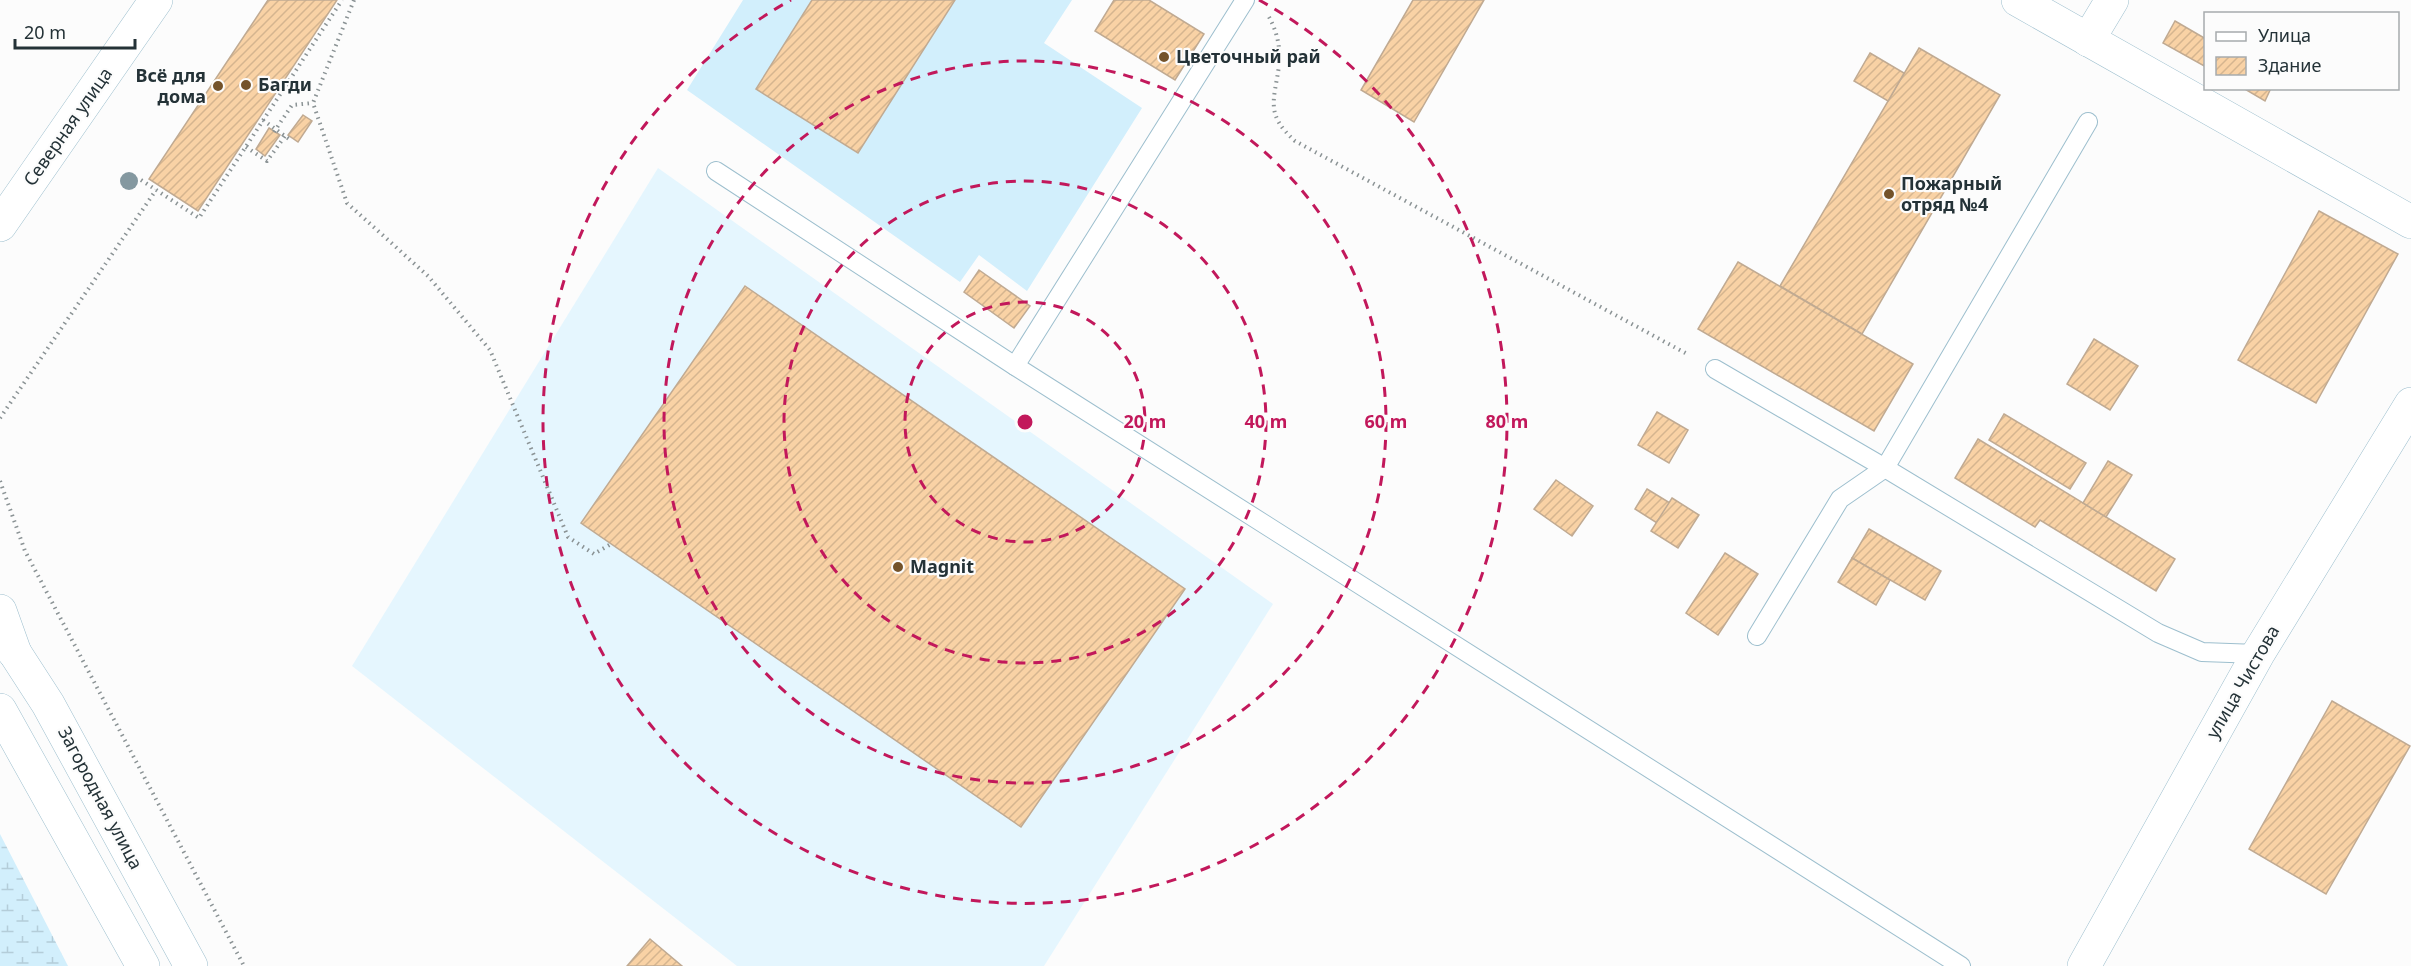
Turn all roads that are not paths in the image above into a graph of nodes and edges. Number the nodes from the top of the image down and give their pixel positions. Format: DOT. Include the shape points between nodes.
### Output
graph roads {
  1 [pos="156,0"];
  2 [pos="1245,0"];
  3 [pos="2018,0"];
  4 [pos="2112,0"];
  5 [pos="2088,40"];
  6 [pos="2088,122"];
  7 [pos="716,171"];
  8 [pos="2411,222"];
  9 [pos="0,225"];
  10 [pos="1015,366"];
  11 [pos="1715,369"];
  12 [pos="2411,404"];
  13 [pos="1885,468"];
  14 [pos="0,611"];
  15 [pos="1757,636"];
  16 [pos="8,645"];
  17 [pos="2258,654"];
  18 [pos="0,710"];
  19 [pos="143,966"];
  20 [pos="191,966"];
  21 [pos="1961,966"];
  22 [pos="2084,966"];
  1 -- 9 [label="main road, Северная улица"];
  2 -- 10 [label="lane"];
  3 -- 5 [label="main road"];
  4 -- 5 [label="main road"];
  5 -- 8 [label="main road"];
  6 -- 13 [label="lane"];
  7 -- 10 [label="lane"];
  10 -- 21 [label="lane"];
  11 -- 13 [label="lane"];
  12 -- 17 [label="main road, улица Чистова"];
  13 -- 15 [label="lane" via="1840,500"];
  13 -- 17 [label="lane" via="2158,633 2202,652"];
  14 -- 16 [label="main road, Загородная улица"];
  16 -- 20 [label="main road, Загородная улица" via="48,704"];
  17 -- 22 [label="main road, улица Чистова"];
  18 -- 19 [label="main road"];
}
